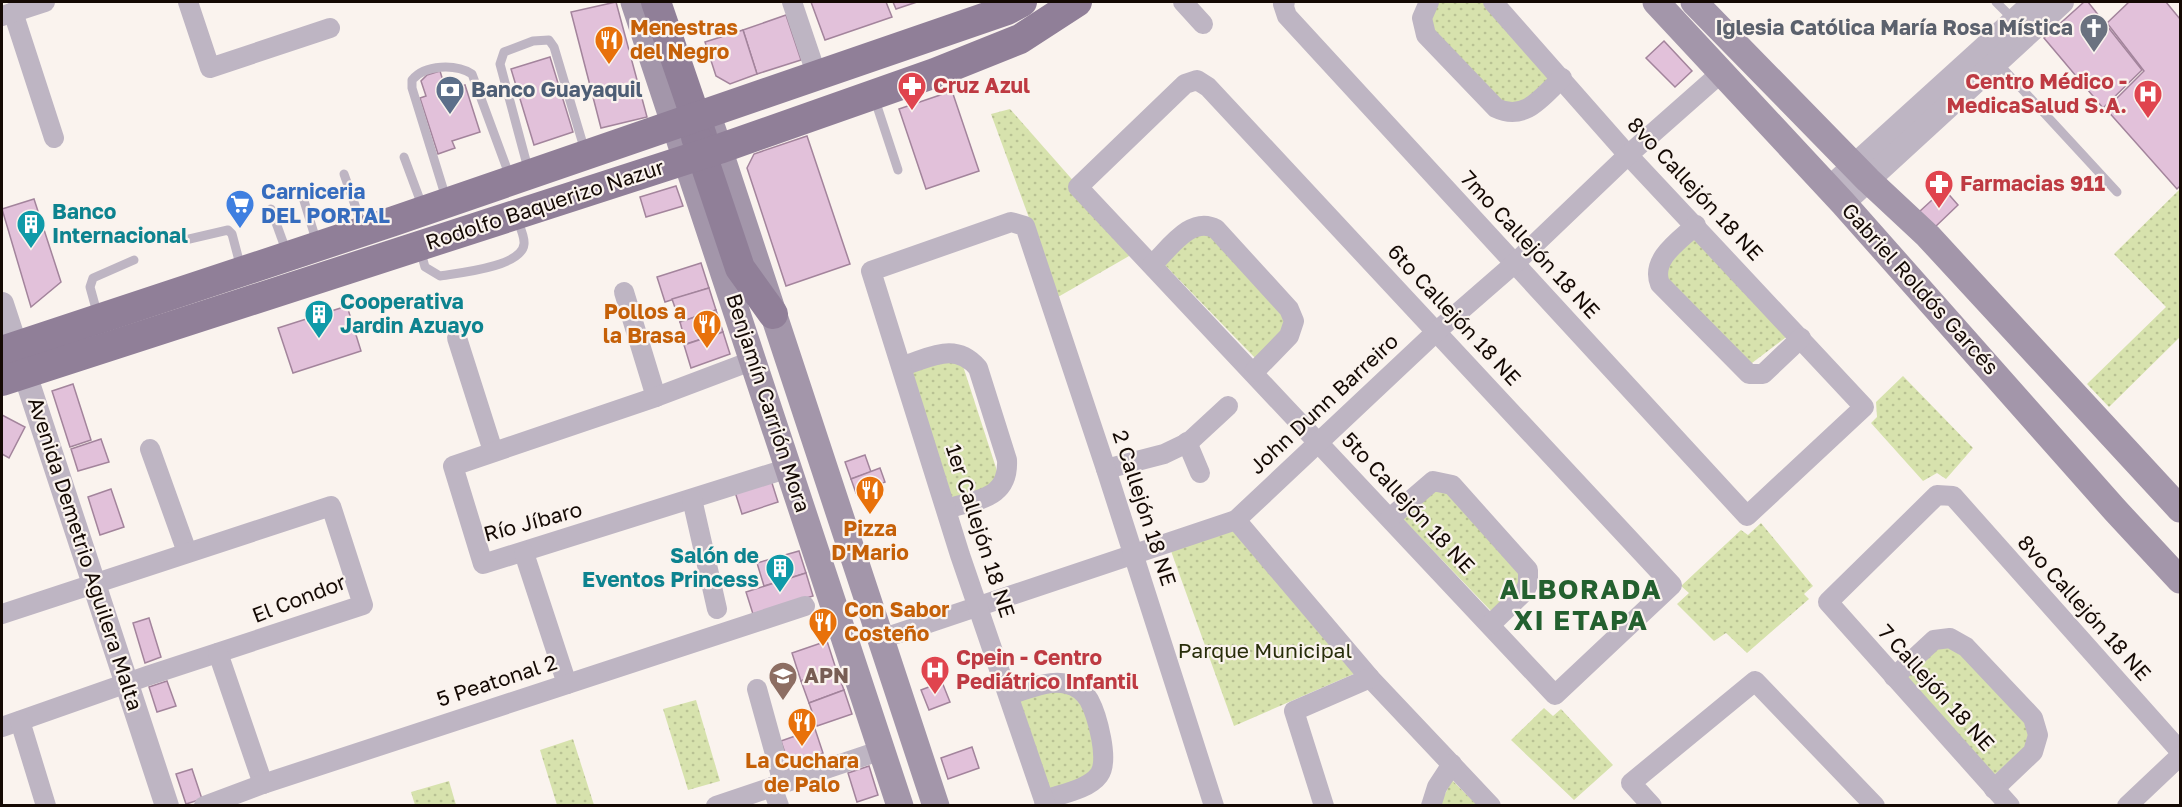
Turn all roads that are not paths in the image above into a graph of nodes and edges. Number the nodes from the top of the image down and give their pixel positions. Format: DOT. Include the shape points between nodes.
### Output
graph roads {
  1 [pos="45,2"];
  2 [pos="188,2"];
  3 [pos="634,2"];
  4 [pos="656,2"];
  5 [pos="671,2"];
  6 [pos="792,2"];
  7 [pos="1022,2"];
  8 [pos="1077,2"];
  9 [pos="1183,2"];
  10 [pos="1429,2"];
  11 [pos="1493,2"];
  12 [pos="1656,2"];
  13 [pos="1694,2"];
  14 [pos="1996,2"];
  15 [pos="2035,2"];
  16 [pos="2062,2"];
  17 [pos="1284,3"];
  18 [pos="7,14"];
  19 [pos="1203,24"];
  20 [pos="330,27"];
  21 [pos="2021,27"];
  22 [pos="1996,62"];
  23 [pos="1722,72"];
  24 [pos="817,76"];
  25 [pos="1562,78"];
  26 [pos="872,95"];
  27 [pos="698,135"];
  28 [pos="54,138"];
  29 [pos="586,153"];
  30 [pos="1628,155"];
  31 [pos="404,157"];
  32 [pos="898,170"];
  33 [pos="1861,173"];
  34 [pos="344,174"];
  35 [pos="520,176"];
  36 [pos="1078,187"];
  37 [pos="300,190"];
  38 [pos="2116,192"];
  39 [pos="1836,196"];
  40 [pos="436,206"];
  41 [pos="271,209"];
  42 [pos="516,215"];
  43 [pos="1696,225"];
  44 [pos="1025,226"];
  45 [pos="364,230"];
  46 [pos="185,240"];
  47 [pos="318,245"];
  48 [pos="419,246"];
  49 [pos="288,255"];
  50 [pos="134,260"];
  51 [pos="1514,264"];
  52 [pos="1152,265"];
  53 [pos="241,270"];
  54 [pos="624,292"];
  55 [pos="2,304"];
  56 [pos="773,314"];
  57 [pos="98,319"];
  58 [pos="1437,331"];
  59 [pos="457,338"];
  60 [pos="1801,338"];
  61 [pos="754,360"];
  62 [pos="11,363"];
  63 [pos="902,366"];
  64 [pos="1254,372"];
  65 [pos="656,397"];
  66 [pos="1228,406"];
  67 [pos="1864,407"];
  68 [pos="805,410"];
  69 [pos="1187,442"];
  70 [pos="1318,443"];
  71 [pos="150,449"];
  72 [pos="493,451"];
  73 [pos="789,468"];
  74 [pos="1106,469"];
  75 [pos="1200,472"];
  76 [pos="692,499"];
  77 [pos="947,509"];
  78 [pos="2181,509"];
  79 [pos="1390,518"];
  80 [pos="1236,520"];
  81 [pos="847,536"];
  82 [pos="188,552"];
  83 [pos="524,553"];
  84 [pos="1134,554"];
  85 [pos="2181,580"];
  86 [pos="95,583"];
  87 [pos="1828,602"];
  88 [pos="805,606"];
  89 [pos="979,606"];
  90 [pos="717,609"];
  91 [pos="2,614"];
  92 [pos="1490,626"];
  93 [pos="881,639"];
  94 [pos="218,653"];
  95 [pos="1894,677"];
  96 [pos="1370,678"];
  97 [pos="128,683"];
  98 [pos="567,684"];
  99 [pos="757,689"];
  100 [pos="1009,695"];
  101 [pos="1555,695"];
  102 [pos="11,724"];
  103 [pos="882,750"];
  104 [pos="2181,751"];
  105 [pos="2181,756"];
  106 [pos="1452,764"];
  107 [pos="263,784"];
  108 [pos="1994,789"];
  109 [pos="778,792"];
  110 [pos="1045,803"];
  111 [pos="46,806"];
  112 [pos="167,806"];
  113 [pos="204,806"];
  114 [pos="716,806"];
  115 [pos="900,806"];
  116 [pos="936,806"];
  117 [pos="1214,806"];
  118 [pos="1324,806"];
  119 [pos="1431,806"];
  120 [pos="1491,806"];
  121 [pos="1652,806"];
  122 [pos="1875,806"];
  123 [pos="2010,806"];
  124 [pos="2127,806"];
  1 -- 18 [label="street"];
  2 -- 20 [label="street" via="210,68"];
  3 -- 27 [label="main road, Benjamín Carrión Mora"];
  4 -- 27 [label="main road"];
  5 -- 27 [label="main road, Benjamín Carrión Mora"];
  6 -- 24 [label="street"];
  7 -- 24 [label="main road, Rodolfo Baquerizo Nazur"];
  8 -- 26 [label="main road, Rodolfo Baquerizo Nazur" via="1020,39"];
  9 -- 19 [label="street"];
  10 -- 25 [label="street" via="1422,18 1426,35 1496,108 1506,113 1526,111"];
  11 -- 25 [label="street, 8vo Callejón 18 NE"];
  12 -- 23 [label="main road, Gabriel Roldós Garcés"];
  13 -- 33 [label="main road, Gabriel Roldós Garcés"];
  14 -- 21 [label="lane"];
  15 -- 21 [label="street"];
  16 -- 21 [label="street"];
  17 -- 51 [label="street, 7mo Callejón 18 NE" via="1287,16"];
  18 -- 28 [label="street"];
  21 -- 22 [label="street"];
  21 -- 33 [label="street"];
  22 -- 33 [label="street"];
  22 -- 38 [label="lane"];
  23 -- 30 [label="street, John Dunn Barreiro"];
  23 -- 39 [label="main road, Gabriel Roldós Garcés"];
  24 -- 27 [label="main road, Rodolfo Baquerizo Nazur" via="782,88"];
  25 -- 30 [label="street, 8vo Callejón 18 NE"];
  26 -- 27 [label="main road, Rodolfo Baquerizo Nazur"];
  26 -- 32 [label="lane"];
  27 -- 29 [label="main road, Rodolfo Baquerizo Nazur"];
  27 -- 42 [label="main road, Rodolfo Baquerizo Nazur"];
  27 -- 56 [label="main road" via="740,268"];
  27 -- 61 [label="main road, Benjamín Carrión Mora"];
  29 -- 35 [label="main road, Rodolfo Baquerizo Nazur"];
  29 -- 35 [label="lane" via="555,47 549,39 533,41 504,52 500,64"];
  30 -- 43 [label="street, 8vo Callejón 18 NE"];
  30 -- 51 [label="street, John Dunn Barreiro"];
  31 -- 40 [label="lane"];
  33 -- 39 [label="street"];
  33 -- 78 [label="main road, Gabriel Roldós Garcés" via="1928,236"];
  34 -- 45 [label="lane"];
  35 -- 40 [label="main road, Rodolfo Baquerizo Nazur"];
  35 -- 40 [label="lane" via="472,74 447,66 416,75 412,88"];
  36 -- 52 [label="street, 5to Callejón 18 NE"];
  36 -- 58 [label="street, 6to Callejón 18 NE" via="1185,84 1197,80 1208,87"];
  37 -- 47 [label="lane"];
  39 -- 85 [label="main road, Gabriel Roldós Garcés"];
  40 -- 45 [label="main road, Rodolfo Baquerizo Nazur"];
  41 -- 49 [label="lane"];
  42 -- 48 [label="main road, Rodolfo Baquerizo Nazur"];
  42 -- 48 [label="lane" via="524,242 522,250 518,256 492,267 435,275 425,267"];
  43 -- 60 [label="street, 8vo Callejón 18 NE"];
  43 -- 60 [label="street" via="1661,259 1657,273 1660,284 1749,374 1763,374"];
  44 -- 63 [label="street, 1er Callejón 18 NE" via="1011,222 871,271"];
  44 -- 74 [label="street, 2 Callejón 18 NE"];
  45 -- 47 [label="main road, Rodolfo Baquerizo Nazur"];
  46 -- 53 [label="lane" via="228,230"];
  47 -- 49 [label="main road, Rodolfo Baquerizo Nazur"];
  48 -- 62 [label="main road, Rodolfo Baquerizo Nazur"];
  49 -- 53 [label="main road, Rodolfo Baquerizo Nazur"];
  50 -- 57 [label="lane" via="93,278 90,287"];
  51 -- 58 [label="street, John Dunn Barreiro"];
  51 -- 67 [label="street, 7mo Callejón 18 NE" via="1747,516"];
  52 -- 64 [label="street, 5to Callejón 18 NE"];
  52 -- 64 [label="street" via="1193,226 1205,225 1216,230 1289,309 1294,321 1289,336"];
  53 -- 57 [label="main road, Rodolfo Baquerizo Nazur"];
  54 -- 65 [label="street"];
  55 -- 62 [label="street, Avenida Demetrio Aguilera Malta"];
  56 -- 68 [label="main road, Benjamín Carrión Mora"];
  57 -- 62 [label="main road, Rodolfo Baquerizo Nazur"];
  58 -- 70 [label="street, John Dunn Barreiro"];
  58 -- 101 [label="street, 6to Callejón 18 NE" via="1672,585"];
  59 -- 72 [label="street"];
  60 -- 67 [label="street, 8vo Callejón 18 NE"];
  61 -- 65 [label="street, Río Jíbaro"];
  61 -- 68 [label="main road" via="777,410 789,414"];
  61 -- 73 [label="main road, Benjamín Carrión Mora"];
  62 -- 86 [label="street, Avenida Demetrio Aguilera Malta"];
  63 -- 77 [label="street, 1er Callejón 18 NE"];
  63 -- 77 [label="street" via="948,352 970,358 978,368 1007,459 1004,484 993,494"];
  64 -- 70 [label="street, 5to Callejón 18 NE"];
  65 -- 72 [label="street, Río Jíbaro"];
  66 -- 69 [label="street"];
  68 -- 81 [label="main road, Benjamín Carrión Mora"];
  69 -- 74 [label="street" via="1164,454"];
  69 -- 75 [label="street"];
  70 -- 79 [label="street, 5to Callejón 18 NE"];
  70 -- 80 [label="street, John Dunn Barreiro"];
  71 -- 82 [label="street"];
  72 -- 83 [label="street, Río Jíbaro" via="453,466 483,564"];
  73 -- 76 [label="street, Río Jíbaro"];
  73 -- 81 [label="main road" via="814,465 832,511"];
  73 -- 103 [label="main road, Benjamín Carrión Mora"];
  74 -- 84 [label="street, 2 Callejón 18 NE"];
  76 -- 83 [label="street, Río Jíbaro"];
  76 -- 90 [label="street"];
  77 -- 89 [label="street, 1er Callejón 18 NE"];
  79 -- 92 [label="street, 5to Callejón 18 NE"];
  79 -- 92 [label="street" via="1427,484 1439,480 1452,485 1524,564 1529,577 1525,591"];
  80 -- 84 [label="street, John Dunn Barreiro"];
  80 -- 96 [label="street"];
  81 -- 93 [label="main road, Benjamín Carrión Mora"];
  82 -- 86 [label="street, El Condor"];
  82 -- 94 [label="street, El Condor" via="331,506 363,605"];
  83 -- 98 [label="street"];
  84 -- 89 [label="street, John Dunn Barreiro"];
  84 -- 117 [label="street, 2 Callejón 18 NE"];
  86 -- 91 [label="street, El Condor"];
  86 -- 97 [label="street, Avenida Demetrio Aguilera Malta"];
  87 -- 95 [label="street, 7 Callejón 18 NE"];
  87 -- 104 [label="street, 8vo Callejón 18 NE" via="1934,496 1946,493 1953,496"];
  88 -- 98 [label="street, 5 Peatonal 2"];
  89 -- 93 [label="street, John Dunn Barreiro"];
  89 -- 100 [label="street, 1er Callejón 18 NE"];
  92 -- 101 [label="street, 5to Callejón 18 NE"];
  93 -- 116 [label="main road, Benjamín Carrión Mora"];
  94 -- 97 [label="street, El Condor"];
  94 -- 107 [label="street"];
  95 -- 108 [label="street, 7 Callejón 18 NE"];
  95 -- 108 [label="street" via="1934,640 1950,638 1966,647 2033,718 2038,735 2032,752"];
  96 -- 106 [label="street"];
  96 -- 118 [label="street" via="1294,711"];
  97 -- 102 [label="street, El Condor"];
  97 -- 112 [label="street, Avenida Demetrio Aguilera Malta"];
  98 -- 107 [label="street, 5 Peatonal 2"];
  99 -- 109 [label="street"];
  100 -- 110 [label="street, 1er Callejón 18 NE"];
  100 -- 110 [label="street" via="1049,683 1066,683 1079,688 1089,700 1103,747 1104,763 1099,776"];
  102 -- 111 [label="street"];
  103 -- 109 [label="street"];
  103 -- 115 [label="main road, Benjamín Carrión Mora"];
  105 -- 124 [label="street"];
  106 -- 119 [label="street" via="1437,787"];
  106 -- 120 [label="street"];
  107 -- 113 [label="street, 5 Peatonal 2"];
  108 -- 123 [label="street, 7 Callejón 18 NE"];
  109 -- 114 [label="street"];
  121 -- 122 [label="street" via="1631,783 1755,681"];
}
